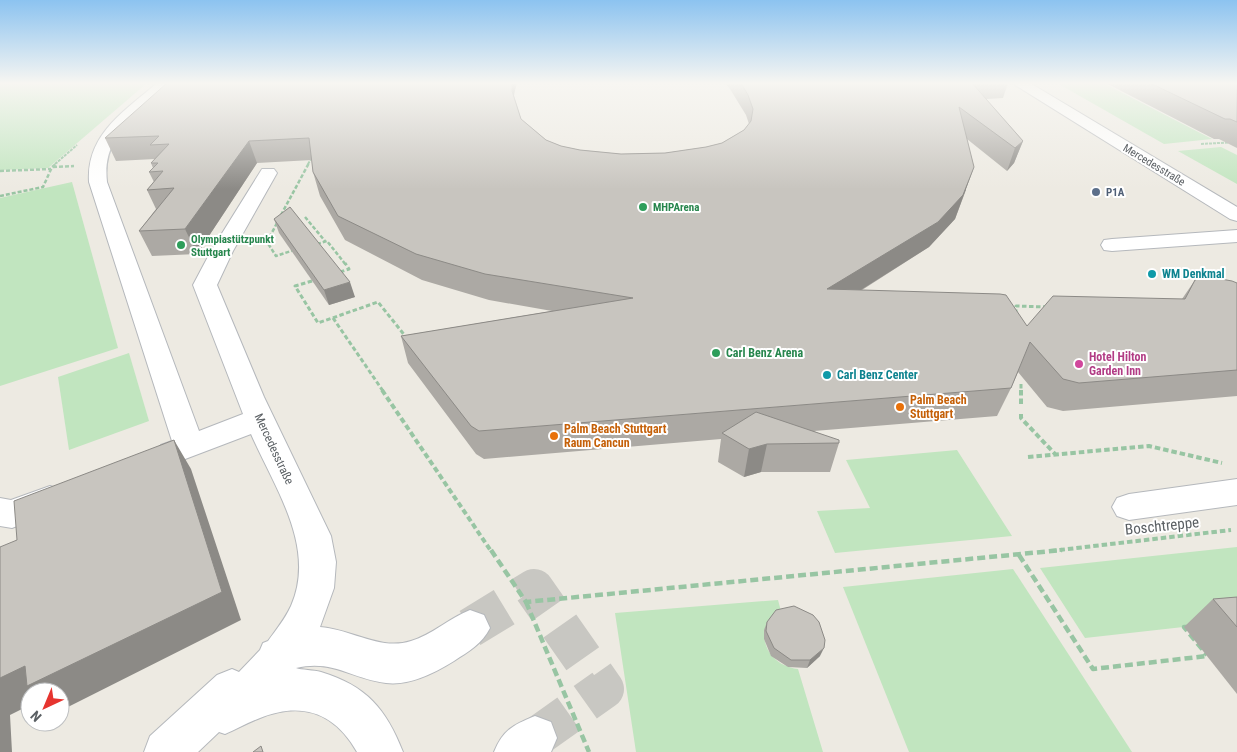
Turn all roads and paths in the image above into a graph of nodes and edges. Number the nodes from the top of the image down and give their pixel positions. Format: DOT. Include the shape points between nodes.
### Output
graph roads {
  1 [pos="129,118"];
  2 [pos="1076,118"];
  3 [pos="1237,142"];
  4 [pos="1201,144"];
  5 [pos="313,154"];
  6 [pos="51,169"];
  7 [pos="0,171"];
  8 [pos="268,173"];
  9 [pos="1237,215"];
  10 [pos="305,216"];
  11 [pos="1237,236"];
  12 [pos="324,241"];
  13 [pos="1112,245"];
  14 [pos="308,246"];
  15 [pos="300,248"];
  16 [pos="337,273"];
  17 [pos="312,281"];
  18 [pos="1052,307"];
  19 [pos="333,318"];
  20 [pos="1017,322"];
  21 [pos="408,339"];
  22 [pos="1020,384"];
  23 [pos="1021,405"];
  24 [pos="1021,414"];
  25 [pos="259,419"];
  26 [pos="189,446"];
  27 [pos="1055,454"];
  28 [pos="1028,457"];
  29 [pos="142,464"];
  30 [pos="1231,478"];
  31 [pos="77,489"];
  32 [pos="1129,507"];
  33 [pos="0,512"];
  34 [pos="1231,530"];
  35 [pos="1019,555"];
  36 [pos="526,602"];
  37 [pos="1193,626"];
  38 [pos="470,628"];
  39 [pos="283,653"];
  40 [pos="225,713"];
  41 [pos="173,746"];
  42 [pos="381,752"];
  43 [pos="589,752"];
  1 -- 26 [label="street" via="106,139 95,166"];
  2 -- 9 [label="street, Mercedesstraße"];
  3 -- 4 [label="path"];
  5 -- 15 [label="path" via="267,242 276,256"];
  6 -- 7 [label="path"];
  8 -- 25 [label="street, Mercedesstraße" via="205,285"];
  10 -- 12 [label="path"];
  11 -- 13 [label="street"];
  12 -- 14 [label="path"];
  12 -- 16 [label="path" via="349,269"];
  17 -- 19 [label="path" via="295,286 318,323"];
  18 -- 20 [label="path" via="1016,306"];
  19 -- 21 [label="path" via="378,302"];
  19 -- 36 [label="path"];
  22 -- 23 [label="path"];
  24 -- 27 [label="path" via="1021,418"];
  25 -- 26 [label="street"];
  25 -- 39 [label="street, Mercedesstraße" via="314,536 318,558 309,608"];
  26 -- 29 [label="street"];
  27 -- 28 [label="path"];
  27 -- 30 [label="path" via="1149,446"];
  30 -- 32 [label="street"];
  31 -- 33 [label="street" via="12,514"];
  34 -- 35 [label="path, Boschtreppe"];
  35 -- 36 [label="path, Boschtreppe"];
  35 -- 37 [label="path" via="1092,669 1207,656 1184,627"];
  36 -- 43 [label="path"];
  38 -- 39 [label="street" via="432,652 401,663 385,663 346,650 317,645"];
  39 -- 40 [label="street, Mercedesstraße" via="262,679"];
  39 -- 41 [label="street" via="259,667"];
  40 -- 41 [label="street"];
  40 -- 42 [label="street" via="275,691 300,689 320,693 343,703 358,715"];
}
